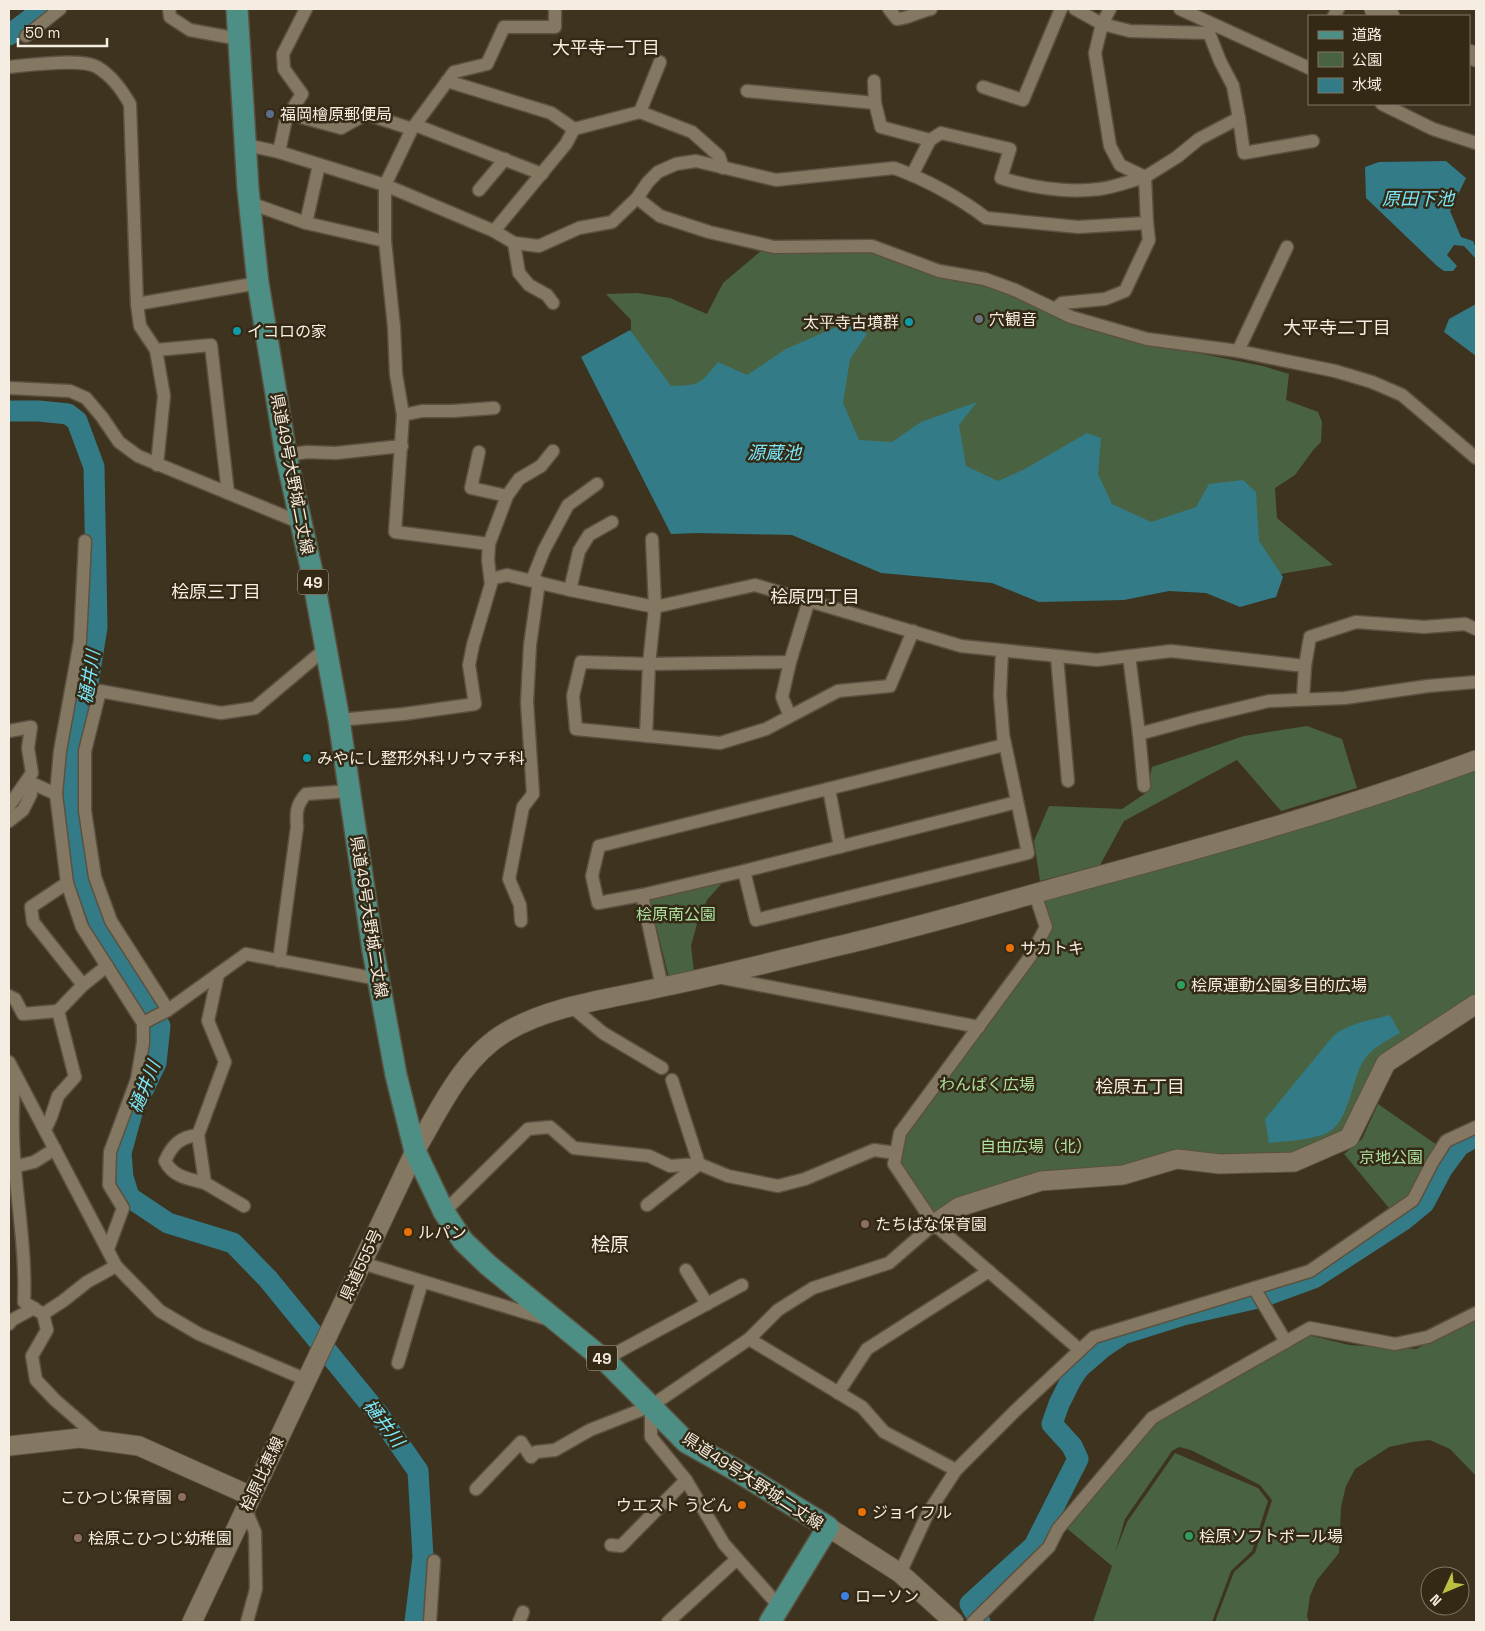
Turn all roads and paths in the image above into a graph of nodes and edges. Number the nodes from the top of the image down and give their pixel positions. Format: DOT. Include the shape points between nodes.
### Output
graph roads {
  1 [pos="60,9"];
  2 [pos="169,9"];
  3 [pos="237,9"];
  4 [pos="306,9"];
  5 [pos="555,9"];
  6 [pos="890,9"];
  7 [pos="931,9"];
  8 [pos="1061,9"];
  9 [pos="1075,9"];
  10 [pos="1110,9"];
  11 [pos="1180,9"];
  12 [pos="1374,9"];
  13 [pos="1388,15"];
  14 [pos="1102,24"];
  15 [pos="26,36"];
  16 [pos="239,40"];
  17 [pos="660,62"];
  18 [pos="9,67"];
  19 [pos="1308,67"];
  20 [pos="447,81"];
  21 [pos="874,81"];
  22 [pos="983,87"];
  23 [pos="747,91"];
  24 [pos="875,103"];
  25 [pos="1384,105"];
  26 [pos="640,112"];
  27 [pos="290,114"];
  28 [pos="1239,118"];
  29 [pos="414,127"];
  30 [pos="574,129"];
  31 [pos="930,140"];
  32 [pos="1313,141"];
  33 [pos="1476,143"];
  34 [pos="246,145"];
  35 [pos="279,152"];
  36 [pos="505,159"];
  37 [pos="319,165"];
  38 [pos="723,168"];
  39 [pos="542,174"];
  40 [pos="912,174"];
  41 [pos="1145,177"];
  42 [pos="385,184"];
  43 [pos="479,190"];
  44 [pos="637,198"];
  45 [pos="250,203"];
  46 [pos="306,223"];
  47 [pos="1147,223"];
  48 [pos="494,231"];
  49 [pos="385,242"];
  50 [pos="514,243"];
  51 [pos="1286,247"];
  52 [pos="258,283"];
  53 [pos="553,303"];
  54 [pos="137,304"];
  55 [pos="1055,309"];
  56 [pos="156,350"];
  57 [pos="1238,351"];
  58 [pos="9,388"];
  59 [pos="494,408"];
  60 [pos="404,415"];
  61 [pos="402,446"];
  62 [pos="553,451"];
  63 [pos="479,452"];
  64 [pos="286,455"];
  65 [pos="1476,458"];
  66 [pos="157,465"];
  67 [pos="597,484"];
  68 [pos="228,493"];
  69 [pos="507,496"];
  70 [pos="612,522"];
  71 [pos="301,523"];
  72 [pos="652,539"];
  73 [pos="85,541"];
  74 [pos="489,544"];
  75 [pos="491,579"];
  76 [pos="535,581"];
  77 [pos="570,590"];
  78 [pos="809,600"];
  79 [pos="655,607"];
  80 [pos="1476,629"];
  81 [pos="913,631"];
  82 [pos="325,650"];
  83 [pos="1002,651"];
  84 [pos="1129,656"];
  85 [pos="1057,657"];
  86 [pos="790,662"];
  87 [pos="649,664"];
  88 [pos="1305,666"];
  89 [pos="1476,682"];
  90 [pos="1304,699"];
  91 [pos="790,716"];
  92 [pos="339,720"];
  93 [pos="9,731"];
  94 [pos="1139,734"];
  95 [pos="646,736"];
  96 [pos="1004,739"];
  97 [pos="1476,760"];
  98 [pos="27,780"];
  99 [pos="1068,781"];
  100 [pos="1144,786"];
  101 [pos="829,789"];
  102 [pos="350,791"];
  103 [pos="31,794"];
  104 [pos="56,794"];
  105 [pos="1017,802"];
  106 [pos="9,806"];
  107 [pos="9,821"];
  108 [pos="840,846"];
  109 [pos="744,871"];
  110 [pos="68,883"];
  111 [pos="1035,894"];
  112 [pos="642,895"];
  113 [pos="521,921"];
  114 [pos="279,961"];
  115 [pos="107,966"];
  116 [pos="218,974"];
  117 [pos="716,976"];
  118 [pos="378,979"];
  119 [pos="83,985"];
  120 [pos="662,987"];
  121 [pos="9,996"];
  122 [pos="1476,1004"];
  123 [pos="572,1007"];
  124 [pos="58,1011"];
  125 [pos="165,1011"];
  126 [pos="146,1022"];
  127 [pos="978,1027"];
  128 [pos="9,1062"];
  129 [pos="662,1068"];
  130 [pos="15,1074"];
  131 [pos="672,1080"];
  132 [pos="1476,1127"];
  133 [pos="45,1130"];
  134 [pos="198,1135"];
  135 [pos="55,1149"];
  136 [pos="414,1151"];
  137 [pos="896,1153"];
  138 [pos="699,1164"];
  139 [pos="12,1167"];
  140 [pos="206,1183"];
  141 [pos="647,1205"];
  142 [pos="244,1206"];
  143 [pos="444,1212"];
  144 [pos="934,1224"];
  145 [pos="108,1249"];
  146 [pos="362,1263"];
  147 [pos="116,1266"];
  148 [pos="686,1270"];
  149 [pos="989,1271"];
  150 [pos="422,1282"];
  151 [pos="742,1285"];
  152 [pos="1255,1289"];
  153 [pos="707,1304"];
  154 [pos="39,1311"];
  155 [pos="1476,1313"];
  156 [pos="556,1321"];
  157 [pos="9,1324"];
  158 [pos="749,1339"];
  159 [pos="1286,1342"];
  160 [pos="1080,1350"];
  161 [pos="398,1363"];
  162 [pos="608,1363"];
  163 [pos="307,1380"];
  164 [pos="838,1393"];
  165 [pos="651,1406"];
  166 [pos="101,1440"];
  167 [pos="9,1446"];
  168 [pos="956,1470"];
  169 [pos="686,1480"];
  170 [pos="476,1489"];
  171 [pos="248,1502"];
  172 [pos="828,1527"];
  173 [pos="611,1544"];
  174 [pos="737,1559"];
  175 [pos="434,1561"];
  176 [pos="900,1573"];
  177 [pos="775,1614"];
  178 [pos="192,1622"];
  179 [pos="247,1622"];
  180 [pos="430,1622"];
  181 [pos="668,1622"];
  182 [pos="954,1622"];
  183 [pos="973,1622"];
  1 -- 15 [label="street"];
  2 -- 16 [label="street" via="170,18 190,30"];
  3 -- 16 [label="main road, 県道49号大野城二丈線 / 49"];
  4 -- 27 [label="street" via="283,54 284,69 302,94"];
  5 -- 20 [label="street" via="555,27 504,26 487,64 454,72"];
  6 -- 7 [label="street" via="897,19 907,19 922,10"];
  8 -- 22 [label="street" via="1022,100"];
  9 -- 14 [label="street"];
  10 -- 14 [label="street"];
  11 -- 19 [label="street"];
  12 -- 13 [label="street"];
  14 -- 28 [label="street" via="1130,31 1209,33 1233,86"];
  14 -- 41 [label="street" via="1095,53 1110,146 1120,166"];
  16 -- 34 [label="main road, 県道49号大野城二丈線 / 49"];
  17 -- 26 [label="street"];
  18 -- 54 [label="street" via="66,62 96,66 118,84 130,104"];
  20 -- 29 [label="street"];
  20 -- 30 [label="street" via="551,113"];
  21 -- 24 [label="street"];
  23 -- 24 [label="street"];
  24 -- 31 [label="street" via="880,127"];
  25 -- 33 [label="street" via="1433,129"];
  26 -- 30 [label="street"];
  26 -- 38 [label="street" via="692,132 719,156"];
  27 -- 29 [label="street" via="340,128 366,114"];
  27 -- 35 [label="street"];
  28 -- 32 [label="street" via="1244,153"];
  28 -- 41 [label="street" via="1199,139"];
  29 -- 36 [label="street"];
  29 -- 42 [label="street"];
  30 -- 39 [label="street"];
  31 -- 40 [label="street"];
  31 -- 41 [label="street" via="941,133 1010,149 1002,178 1054,190 1101,189"];
  34 -- 35 [label="street"];
  34 -- 45 [label="main road, 県道49号大野城二丈線 / 49"];
  35 -- 37 [label="street"];
  36 -- 39 [label="street"];
  36 -- 43 [label="street"];
  37 -- 42 [label="street"];
  37 -- 46 [label="street"];
  38 -- 40 [label="street" via="776,180 894,168"];
  38 -- 44 [label="street" via="696,161 676,164 658,172"];
  39 -- 48 [label="street"];
  40 -- 47 [label="street" via="986,218 1078,228"];
  41 -- 47 [label="street"];
  42 -- 48 [label="street"];
  42 -- 49 [label="street"];
  44 -- 50 [label="street" via="612,222 579,228 539,246"];
  44 -- 55 [label="street" via="660,216 709,232 774,247 872,246 939,271 985,279"];
  45 -- 46 [label="street"];
  45 -- 52 [label="main road, 県道49号大野城二丈線 / 49"];
  46 -- 49 [label="street"];
  47 -- 55 [label="street" via="1149,240 1125,291 1105,299 1062,303"];
  48 -- 50 [label="street"];
  49 -- 60 [label="street" via="396,374"];
  50 -- 53 [label="street" via="519,273"];
  51 -- 57 [label="street"];
  52 -- 54 [label="street"];
  52 -- 64 [label="main road, 県道49号大野城二丈線 / 49"];
  54 -- 56 [label="street" via="140,326"];
  55 -- 57 [label="street" via="1071,317 1147,339"];
  56 -- 66 [label="street" via="164,396"];
  56 -- 68 [label="street" via="211,345"];
  57 -- 65 [label="street" via="1335,372 1372,382 1402,395"];
  58 -- 66 [label="street" via="70,391 86,398 119,442"];
  59 -- 60 [label="street" via="422,410"];
  60 -- 61 [label="street"];
  61 -- 64 [label="street"];
  61 -- 74 [label="street" via="395,532"];
  62 -- 69 [label="street" via="540,466 519,479"];
  63 -- 69 [label="street" via="471,488"];
  64 -- 71 [label="main road, 県道49号大野城二丈線 / 49"];
  66 -- 68 [label="street"];
  67 -- 76 [label="street" via="568,505 544,550"];
  68 -- 71 [label="street"];
  69 -- 74 [label="street"];
  70 -- 77 [label="street" via="589,536 579,551"];
  71 -- 82 [label="main road, 県道49号大野城二丈線 / 49"];
  72 -- 79 [label="street"];
  73 -- 104 [label="street" via="80,641 60,751"];
  74 -- 75 [label="street"];
  75 -- 76 [label="street" via="507,575"];
  75 -- 92 [label="street" via="469,666 475,704"];
  76 -- 77 [label="street"];
  76 -- 113 [label="street" via="528,702 533,794 524,807 509,879 520,904"];
  77 -- 79 [label="street"];
  78 -- 79 [label="street" via="755,585"];
  78 -- 81 [label="street"];
  78 -- 86 [label="street"];
  79 -- 87 [label="street"];
  80 -- 88 [label="street" via="1466,624 1424,627 1356,622 1310,637"];
  81 -- 83 [label="street" via="961,646"];
  81 -- 91 [label="street" via="890,686 838,691"];
  82 -- 92 [label="main road, 県道49号大野城二丈線 / 49"];
  82 -- 125 [label="street" via="255,708 221,713 100,691 85,751 84,811 95,877 111,921"];
  83 -- 85 [label="street"];
  83 -- 96 [label="street" via="1000,695"];
  84 -- 85 [label="street" via="1097,660"];
  84 -- 88 [label="street" via="1171,651"];
  84 -- 94 [label="street"];
  85 -- 99 [label="street"];
  86 -- 87 [label="street"];
  86 -- 91 [label="street" via="782,698"];
  87 -- 95 [label="street"];
  87 -- 95 [label="street" via="581,662 573,696 576,730"];
  88 -- 90 [label="street"];
  89 -- 90 [label="street" via="1345,698"];
  90 -- 94 [label="street" via="1269,701"];
  91 -- 95 [label="street" via="766,729 720,743"];
  92 -- 102 [label="main road, 県道49号大野城二丈線 / 49"];
  93 -- 98 [label="street" via="31,727 28,748 32,773"];
  94 -- 100 [label="street"];
  96 -- 101 [label="street" via="1004,746"];
  96 -- 105 [label="street"];
  97 -- 111 [label="street, 県道555号" via="1397,789 1224,842"];
  98 -- 104 [label="street"];
  98 -- 106 [label="street"];
  101 -- 108 [label="street"];
  101 -- 112 [label="street" via="599,846 592,876 598,904"];
  102 -- 114 [label="street" via="306,794 295,811 297,827"];
  102 -- 118 [label="main road, 県道49号大野城二丈線 / 49"];
  103 -- 107 [label="street" via="23,810"];
  104 -- 110 [label="street"];
  105 -- 108 [label="street"];
  105 -- 109 [label="street" via="1028,853 756,920"];
  108 -- 109 [label="street"];
  109 -- 112 [label="street"];
  110 -- 115 [label="street" via="82,927"];
  110 -- 119 [label="street" via="31,907 33,922"];
  111 -- 117 [label="street, 県道555号"];
  111 -- 127 [label="street" via="1046,927 1030,957"];
  112 -- 120 [label="street"];
  114 -- 116 [label="street" via="246,954"];
  114 -- 118 [label="street"];
  115 -- 119 [label="street"];
  115 -- 126 [label="street"];
  116 -- 125 [label="street"];
  116 -- 134 [label="street" via="208,1021 225,1062"];
  117 -- 120 [label="street, 県道555号"];
  117 -- 127 [label="street"];
  118 -- 136 [label="main road, 県道49号大野城二丈線 / 49"];
  119 -- 124 [label="street"];
  120 -- 123 [label="street, 県道555号"];
  121 -- 124 [label="street" via="15,999 22,1014"];
  122 -- 144 [label="street" via="1386,1063 1350,1138 1294,1162 1220,1164 1177,1159 1123,1175 1041,1181 959,1208"];
  123 -- 129 [label="street" via="603,1033"];
  123 -- 136 [label="street, 県道555号" via="527,1021 503,1034 475,1056"];
  124 -- 133 [label="street" via="75,1077 58,1096"];
  125 -- 126 [label="street"];
  126 -- 145 [label="street" via="137,1079 110,1152 109,1186 123,1208"];
  127 -- 137 [label="street" via="900,1133"];
  128 -- 130 [label="street"];
  130 -- 133 [label="street"];
  130 -- 139 [label="street"];
  131 -- 138 [label="street"];
  132 -- 152 [label="street" via="1446,1141 1413,1200 1310,1271"];
  133 -- 135 [label="street"];
  134 -- 140 [label="street"];
  134 -- 140 [label="street" via="188,1136 170,1148 165,1161 170,1170 185,1179"];
  135 -- 139 [label="street" via="34,1162"];
  135 -- 145 [label="street"];
  136 -- 143 [label="main road, 県道49号大野城二丈線 / 49"];
  136 -- 146 [label="street, 県道555号"];
  137 -- 138 [label="street" via="874,1150 805,1179 778,1186 728,1176"];
  137 -- 144 [label="street" via="894,1164"];
  138 -- 141 [label="street"];
  138 -- 143 [label="street" via="670,1166 649,1156 574,1148 550,1128 528,1129"];
  139 -- 154 [label="street" via="25,1270 24,1302"];
  140 -- 142 [label="street"];
  143 -- 156 [label="main road, 県道49号大野城二丈線 / 49" via="463,1241"];
  144 -- 149 [label="street"];
  144 -- 158 [label="street" via="890,1263 813,1288 778,1310"];
  145 -- 147 [label="street"];
  146 -- 150 [label="street"];
  146 -- 163 [label="street, 県道555号"];
  147 -- 154 [label="street" via="87,1282 63,1301"];
  147 -- 163 [label="street" via="160,1311 199,1334"];
  148 -- 153 [label="street"];
  149 -- 160 [label="street"];
  149 -- 164 [label="street" via="867,1348"];
  150 -- 156 [label="street"];
  150 -- 161 [label="street"];
  151 -- 153 [label="street"];
  152 -- 159 [label="street"];
  152 -- 160 [label="street" via="1094,1337"];
  153 -- 162 [label="street" via="616,1353"];
  154 -- 157 [label="street"];
  154 -- 166 [label="street" via="47,1330 32,1356 36,1380"];
  155 -- 159 [label="street" via="1428,1338 1395,1344 1310,1328"];
  156 -- 162 [label="main road, 県道49号大野城二丈線 / 49"];
  158 -- 164 [label="street"];
  158 -- 165 [label="street"];
  159 -- 183 [label="street" via="1152,1418 1058,1529 1049,1547"];
  160 -- 168 [label="street"];
  162 -- 165 [label="main road, 県道49号大野城二丈線 / 49"];
  163 -- 171 [label="street, 桧原比恵線"];
  164 -- 168 [label="street" via="862,1408 884,1432"];
  165 -- 169 [label="street" via="651,1437"];
  165 -- 170 [label="street" via="590,1430 554,1450 536,1452 532,1457 520,1442"];
  165 -- 172 [label="main road, 県道49号大野城二丈線 / 49" via="686,1442"];
  166 -- 167 [label="street" via="80,1438"];
  166 -- 171 [label="street" via="139,1446"];
  168 -- 176 [label="street" via="928,1513"];
  169 -- 173 [label="street" via="621,1546"];
  169 -- 174 [label="street" via="724,1544"];
  171 -- 178 [label="street, 桧原比恵線"];
  171 -- 179 [label="street" via="255,1532 256,1589"];
  172 -- 176 [label="street, 49"];
  172 -- 177 [label="main road, 県道49号大野城二丈線"];
  174 -- 177 [label="street"];
  174 -- 181 [label="street"];
  175 -- 180 [label="street"];
  176 -- 182 [label="street, 49"];
}
